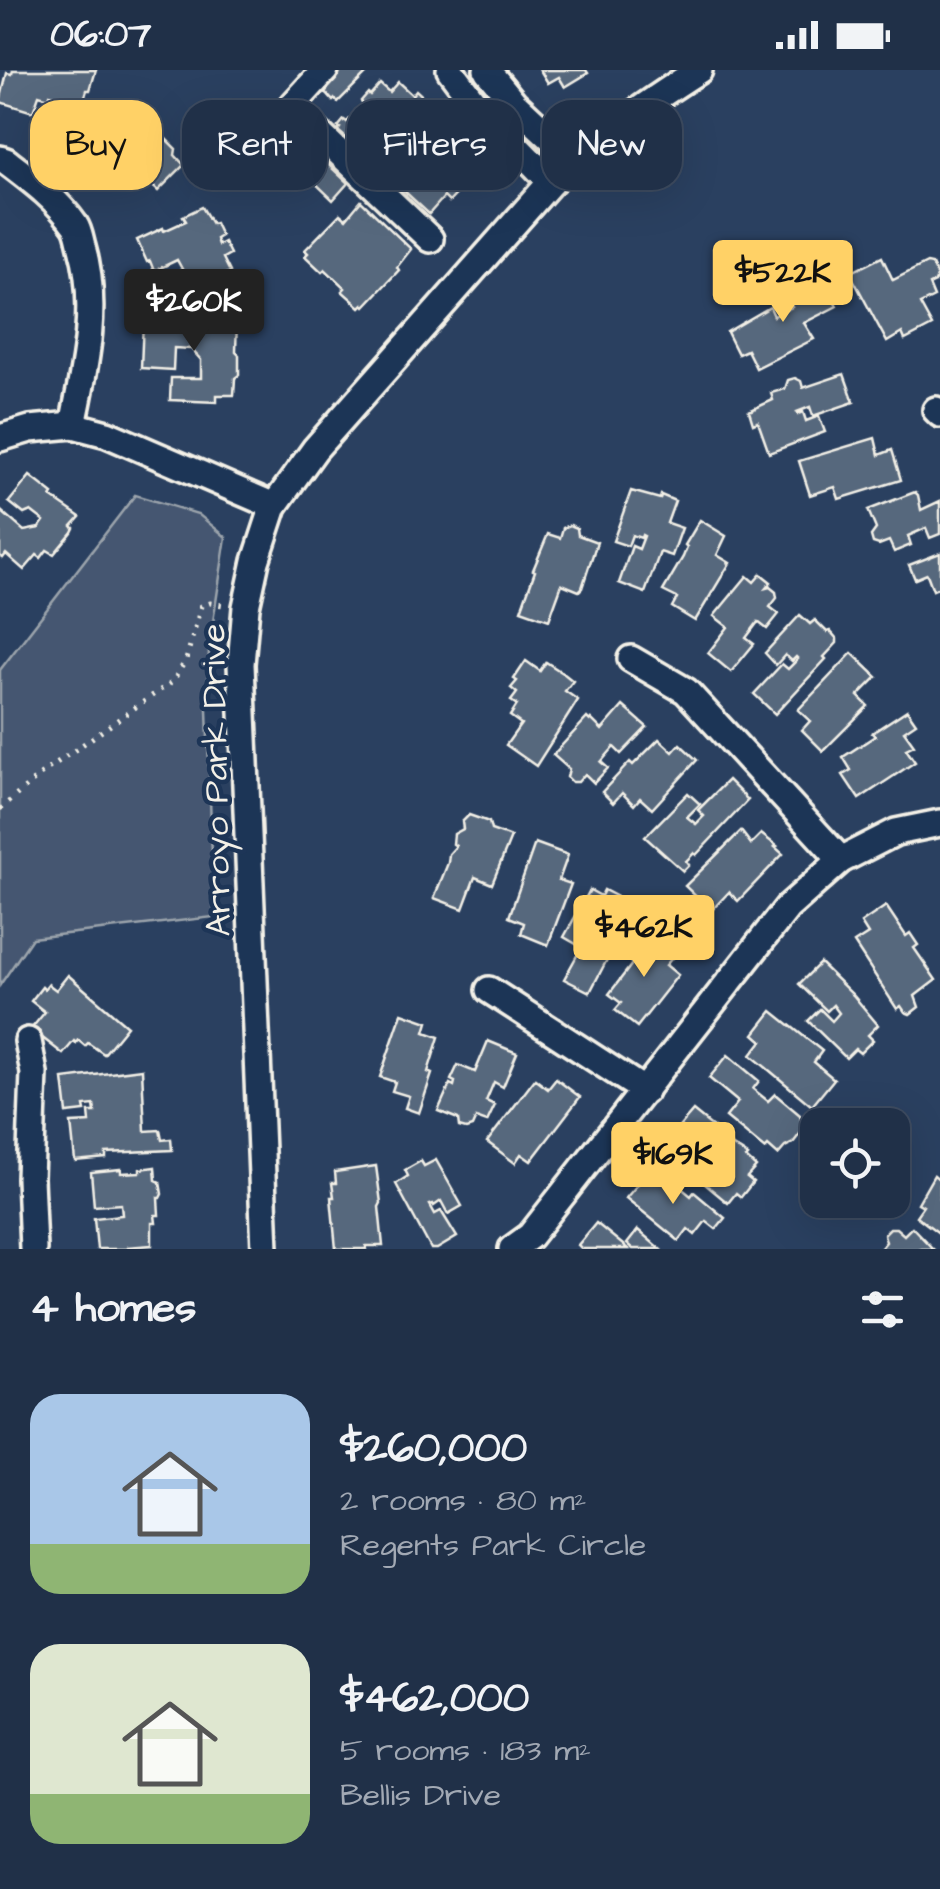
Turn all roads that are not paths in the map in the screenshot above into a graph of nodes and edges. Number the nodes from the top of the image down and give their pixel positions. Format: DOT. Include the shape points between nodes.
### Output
graph roads {
  1 [pos="450,70"];
  2 [pos="487,70"];
  3 [pos="699,70"];
  4 [pos="315,73"];
  5 [pos="653,100"];
  6 [pos="542,129"];
  7 [pos="0,160"];
  8 [pos="542,173"];
  9 [pos="544,190"];
  10 [pos="430,239"];
  11 [pos="74,425"];
  12 [pos="0,438"];
  13 [pos="274,506"];
  14 [pos="630,659"];
  15 [pos="940,823"];
  16 [pos="841,860"];
  17 [pos="490,990"];
  18 [pos="28,1042"];
  19 [pos="645,1091"];
  20 [pos="33,1249"];
  21 [pos="265,1249"];
  22 [pos="512,1249"];
  1 -- 8 [label="street"];
  2 -- 6 [label="street"];
  3 -- 5 [label="street, Arroyo Park Drive"];
  4 -- 10 [label="street" via="291,106"];
  7 -- 11 [label="street" via="46,192 77,228 90,316"];
  9 -- 13 [label="street, Arroyo Park Drive" via="315,449"];
  11 -- 12 [label="street"];
  11 -- 13 [label="street"];
  13 -- 21 [label="street, Arroyo Park Drive" via="246,608 241,664"];
  14 -- 16 [label="street" via="686,691"];
  15 -- 16 [label="street" via="896,832"];
  16 -- 19 [label="street" via="788,908"];
  17 -- 19 [label="street"];
  18 -- 20 [label="street" via="34,1073"];
  19 -- 22 [label="street" via="530,1236"];
}
